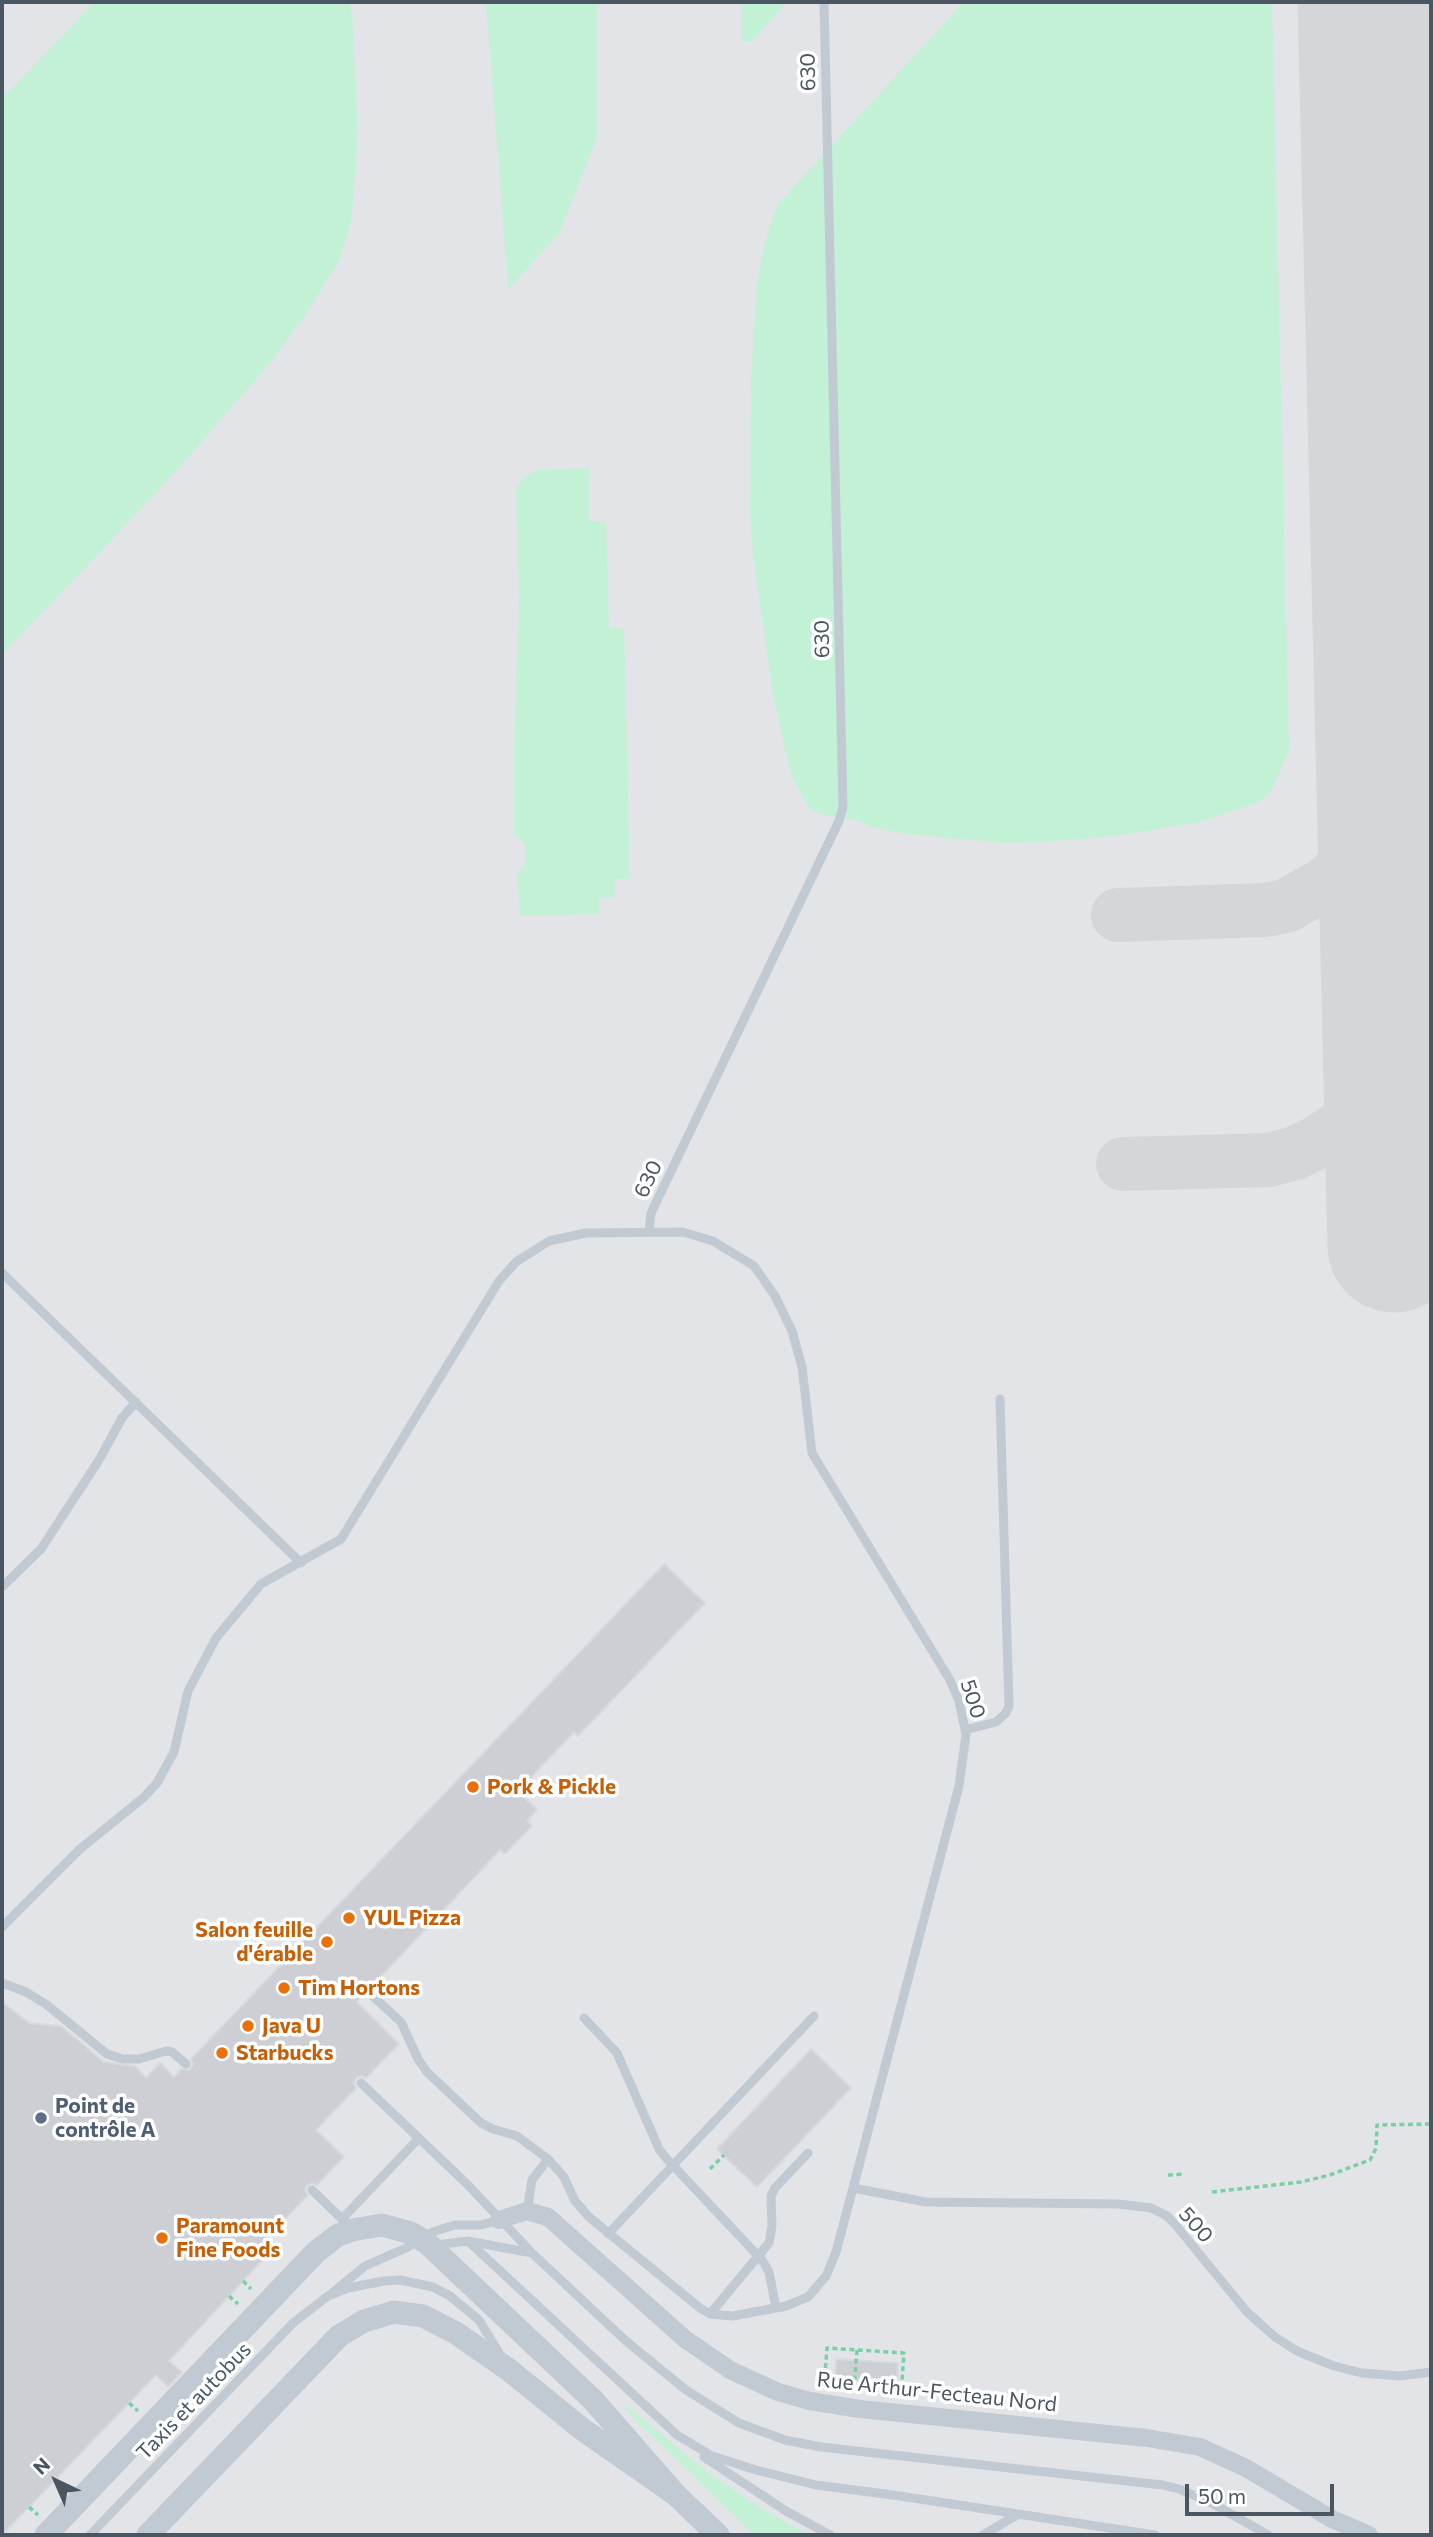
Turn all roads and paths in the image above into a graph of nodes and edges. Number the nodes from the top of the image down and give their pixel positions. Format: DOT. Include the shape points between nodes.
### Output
graph roads {
  1 [pos="824,2"];
  2 [pos="649,1232"];
  3 [pos="2,1273"];
  4 [pos="1000,1399"];
  5 [pos="136,1402"];
  6 [pos="301,1563"];
  7 [pos="2,1587"];
  8 [pos="965,1730"];
  9 [pos="2,1927"];
  10 [pos="2,1983"];
  11 [pos="366,1992"];
  12 [pos="814,2016"];
  13 [pos="584,2018"];
  14 [pos="186,2064"];
  15 [pos="361,2083"];
  16 [pos="1431,2124"];
  17 [pos="419,2138"];
  18 [pos="808,2153"];
  19 [pos="724,2155"];
  20 [pos="548,2158"];
  21 [pos="673,2167"];
  22 [pos="710,2169"];
  23 [pos="1185,2174"];
  24 [pos="1168,2175"];
  25 [pos="853,2188"];
  26 [pos="312,2190"];
  27 [pos="1212,2192"];
  28 [pos="527,2211"];
  29 [pos="499,2220"];
  30 [pos="608,2234"];
  31 [pos="468,2241"];
  32 [pos="406,2248"];
  33 [pos="533,2253"];
  34 [pos="760,2256"];
  35 [pos="328,2296"];
  36 [pos="776,2308"];
  37 [pos="710,2314"];
  38 [pos="857,2350"];
  39 [pos="509,2370"];
  40 [pos="855,2370"];
  41 [pos="861,2370"];
  42 [pos="1431,2372"];
  43 [pos="824,2388"];
  44 [pos="853,2395"];
  45 [pos="901,2396"];
  46 [pos="677,2435"];
  47 [pos="675,2494"];
  48 [pos="1017,2515"];
  49 [pos="46,2535"];
  50 [pos="90,2535"];
  51 [pos="148,2535"];
  52 [pos="718,2535"];
  53 [pos="830,2535"];
  54 [pos="983,2535"];
  55 [pos="1155,2535"];
  56 [pos="1268,2535"];
  57 [pos="1369,2535"];
  1 -- 2 [label="lane, 630" via="843,807 656,1203"];
  2 -- 6 [label="lane, 500" via="559,1237 516,1262 499,1281 341,1539"];
  2 -- 8 [label="lane, 500" via="683,1232 713,1241 754,1266 769,1284 798,1348 812,1453 955,1692"];
  3 -- 5 [label="lane"];
  4 -- 8 [label="lane" via="1009,1706 996,1722"];
  5 -- 6 [label="lane"];
  5 -- 7 [label="lane" via="41,1549"];
  6 -- 9 [label="lane, 500" via="261,1584 216,1638 188,1691 174,1752 157,1783 80,1849"];
  8 -- 25 [label="lane, 500" via="960,1786"];
  10 -- 14 [label="lane" via="47,2005 107,2054 139,2059 166,2051"];
  11 -- 20 [label="lane" via="401,2022 427,2072 481,2123 517,2136"];
  12 -- 21 [label="lane"];
  13 -- 21 [label="lane" via="617,2053 659,2149"];
  15 -- 17 [label="lane"];
  16 -- 27 [label="path" via="1377,2125 1376,2148 1370,2160 1330,2175"];
  17 -- 26 [label="lane" via="342,2219"];
  17 -- 29 [label="lane"];
  18 -- 34 [label="lane" via="771,2196 772,2235"];
  19 -- 22 [label="path"];
  20 -- 28 [label="lane" via="532,2180"];
  20 -- 30 [label="lane" via="580,2209"];
  21 -- 30 [label="lane"];
  21 -- 34 [label="lane"];
  23 -- 24 [label="path"];
  25 -- 36 [label="lane, 500" via="821,2284 808,2297"];
  25 -- 42 [label="lane, 500" via="926,2202 1151,2208 1174,2223 1247,2312 1297,2351 1362,2373 1400,2376"];
  28 -- 29 [label="street"];
  28 -- 57 [label="street, Rue Arthur-Fecteau Nord" via="548,2217 707,2355 778,2392 860,2409 1192,2445 1232,2461 1332,2519"];
  29 -- 32 [label="lane" via="444,2228"];
  29 -- 33 [label="lane"];
  30 -- 37 [label="lane"];
  31 -- 32 [label="lane"];
  31 -- 33 [label="lane"];
  31 -- 46 [label="lane"];
  32 -- 35 [label="lane, Taxis et autobus" via="365,2266"];
  33 -- 56 [label="lane" via="626,2341 686,2390 721,2414 762,2433 847,2451 1171,2487 1210,2502"];
  34 -- 36 [label="lane" via="769,2272"];
  34 -- 37 [label="lane"];
  35 -- 39 [label="lane, Taxis et autobus" via="384,2281 433,2287 479,2320"];
  35 -- 50 [label="lane, Taxis et autobus" via="293,2323"];
  36 -- 37 [label="lane" via="733,2316"];
  38 -- 40 [label="path"];
  38 -- 43 [label="path" via="827,2348"];
  38 -- 45 [label="path" via="904,2353"];
  39 -- 47 [label="street" via="582,2429"];
  39 -- 51 [label="street" via="423,2316 394,2312 364,2320 327,2347"];
  40 -- 41 [label="path"];
  40 -- 44 [label="path"];
  46 -- 48 [label="lane" via="712,2456 796,2481"];
  46 -- 53 [label="lane" via="736,2479"];
  47 -- 49 [label="street, bridge" via="593,2400 428,2243 382,2225 338,2235 316,2252"];
  47 -- 52 [label="street"];
  48 -- 54 [label="lane"];
  48 -- 55 [label="lane"];
}
